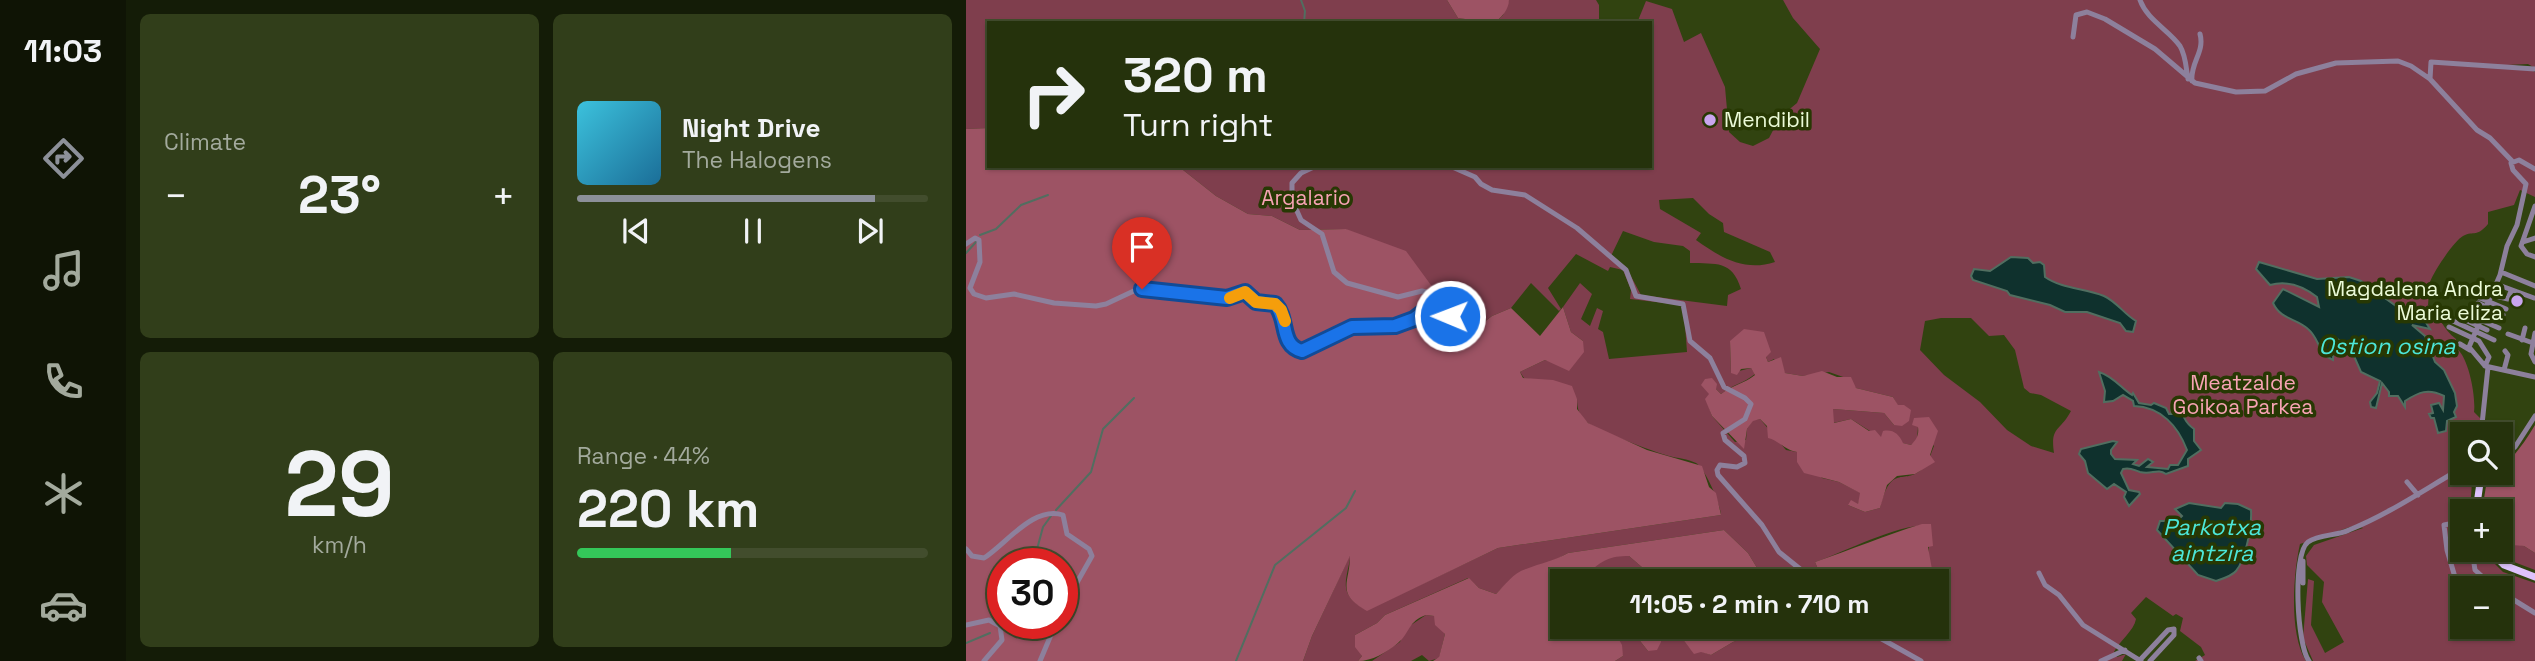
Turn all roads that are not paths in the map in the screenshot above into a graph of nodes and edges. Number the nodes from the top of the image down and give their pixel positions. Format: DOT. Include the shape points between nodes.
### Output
graph roads {
  1 [pos="2140,0"];
  2 [pos="2200,34"];
  3 [pos="2073,37"];
  4 [pos="2535,69"];
  5 [pos="2430,79"];
  6 [pos="2190,80"];
  7 [pos="2512,161"];
  8 [pos="1312,168"];
  9 [pos="1455,168"];
  10 [pos="2535,169"];
  11 [pos="2534,211"];
  12 [pos="2535,238"];
  13 [pos="2522,242"];
  14 [pos="966,244"];
  15 [pos="2535,257"];
  16 [pos="2501,272"];
  17 [pos="2496,284"];
  18 [pos="2535,286"];
  19 [pos="2511,290"];
  20 [pos="2491,295"];
  21 [pos="2532,299"];
  22 [pos="2486,307"];
  23 [pos="2461,314"];
  24 [pos="2450,324"];
  25 [pos="2476,328"];
  26 [pos="2499,328"];
  27 [pos="2525,328"];
  28 [pos="2487,330"];
  29 [pos="2508,334"];
  30 [pos="2534,337"];
  31 [pos="2494,340"];
  32 [pos="2522,340"];
  33 [pos="2481,343"];
  34 [pos="2460,345"];
  35 [pos="2470,351"];
  36 [pos="2505,351"];
  37 [pos="2535,362"];
  38 [pos="2486,367"];
  39 [pos="2504,370"];
  40 [pos="2535,377"];
  41 [pos="2535,416"];
  42 [pos="2483,422"];
  43 [pos="2513,448"];
  44 [pos="2450,475"];
  45 [pos="2407,482"];
  46 [pos="2418,495"];
  47 [pos="2450,525"];
  48 [pos="999,548"];
  49 [pos="966,549"];
  50 [pos="987,556"];
  51 [pos="2450,560"];
  52 [pos="2501,562"];
  53 [pos="1803,569"];
  54 [pos="2039,573"];
  55 [pos="2535,577"];
  56 [pos="1078,581"];
  57 [pos="2513,599"];
  58 [pos="2535,613"];
  59 [pos="966,625"];
  60 [pos="1049,639"];
  61 [pos="1882,639"];
  62 [pos="2125,650"];
  63 [pos="2140,660"];
  64 [pos="984,661"];
  65 [pos="1040,661"];
  66 [pos="1921,661"];
  67 [pos="2101,661"];
  68 [pos="2150,661"];
  69 [pos="2309,661"];
  1 -- 6 [label="street" via="2182,51"];
  2 -- 6 [label="street" via="2201,49"];
  3 -- 6 [label="street" via="2076,15 2092,13 2155,49"];
  4 -- 5 [label="street" via="2431,62"];
  5 -- 6 [label="street" via="2407,64 2391,61 2317,66 2265,91 2236,92"];
  5 -- 7 [label="street"];
  7 -- 10 [label="street"];
  7 -- 16 [label="street" via="2526,187"];
  8 -- 14 [label="street" via="1296,177 1290,189 1292,200 1301,220 1322,234 1334,272 1347,283 1377,293 1398,297 1431,293 1479,325 1427,309 1395,326 1352,327 1302,351 1288,341 1284,317 1275,304 1256,302 1245,292 1227,298 1138,289 1096,306 1014,295 985,298 970,288 981,244 977,238"];
  9 -- 53 [label="street" via="1492,190 1525,195 1577,228 1626,270 1636,296 1683,304 1690,341 1710,358 1724,387 1751,404 1745,419 1723,433 1745,463 1721,465 1718,475 1779,551"];
  11 -- 13 [label="street"];
  12 -- 13 [label="street"];
  13 -- 15 [label="street" via="2523,249"];
  16 -- 17 [label="street"];
  16 -- 18 [label="street"];
  17 -- 19 [label="street"];
  17 -- 20 [label="street"];
  19 -- 20 [label="street" via="2508,299"];
  19 -- 21 [label="street"];
  20 -- 22 [label="street"];
  22 -- 22 [label="street" via="2478,304"];
  22 -- 22 [label="street" via="2503,314"];
  22 -- 25 [label="street"];
  23 -- 25 [label="street"];
  24 -- 25 [label="street"];
  25 -- 28 [label="street"];
  25 -- 28 [label="street"];
  25 -- 33 [label="street"];
  25 -- 35 [label="street"];
  26 -- 28 [label="street"];
  27 -- 32 [label="street"];
  28 -- 31 [label="street"];
  28 -- 33 [label="street"];
  29 -- 32 [label="street"];
  30 -- 32 [label="street"];
  30 -- 37 [label="street" via="2531,354"];
  33 -- 38 [label="street" via="2489,357"];
  34 -- 35 [label="street"];
  35 -- 38 [label="street"];
  36 -- 39 [label="street"];
  38 -- 39 [label="street"];
  38 -- 42 [label="street"];
  39 -- 40 [label="street"];
  41 -- 43 [label="street"];
  44 -- 46 [label="street"];
  45 -- 46 [label="street"];
  46 -- 69 [label="street" via="2352,529 2309,542 2301,554 2301,644"];
  47 -- 51 [label="street" via="2444,525"];
  48 -- 56 [label="street" via="1022,526 1050,514 1063,515 1067,534 1092,556"];
  49 -- 50 [label="street" via="972,556"];
  52 -- 55 [label="main road"];
  54 -- 62 [label="street" via="2083,625"];
  57 -- 58 [label="street"];
  59 -- 64 [label="street" via="989,620 1000,626 1002,640"];
  60 -- 65 [label="street"];
  61 -- 66 [label="street"];
  62 -- 63 [label="street"];
  62 -- 67 [label="street"];
  63 -- 68 [label="street" via="2174,629 2174,635"];
}
